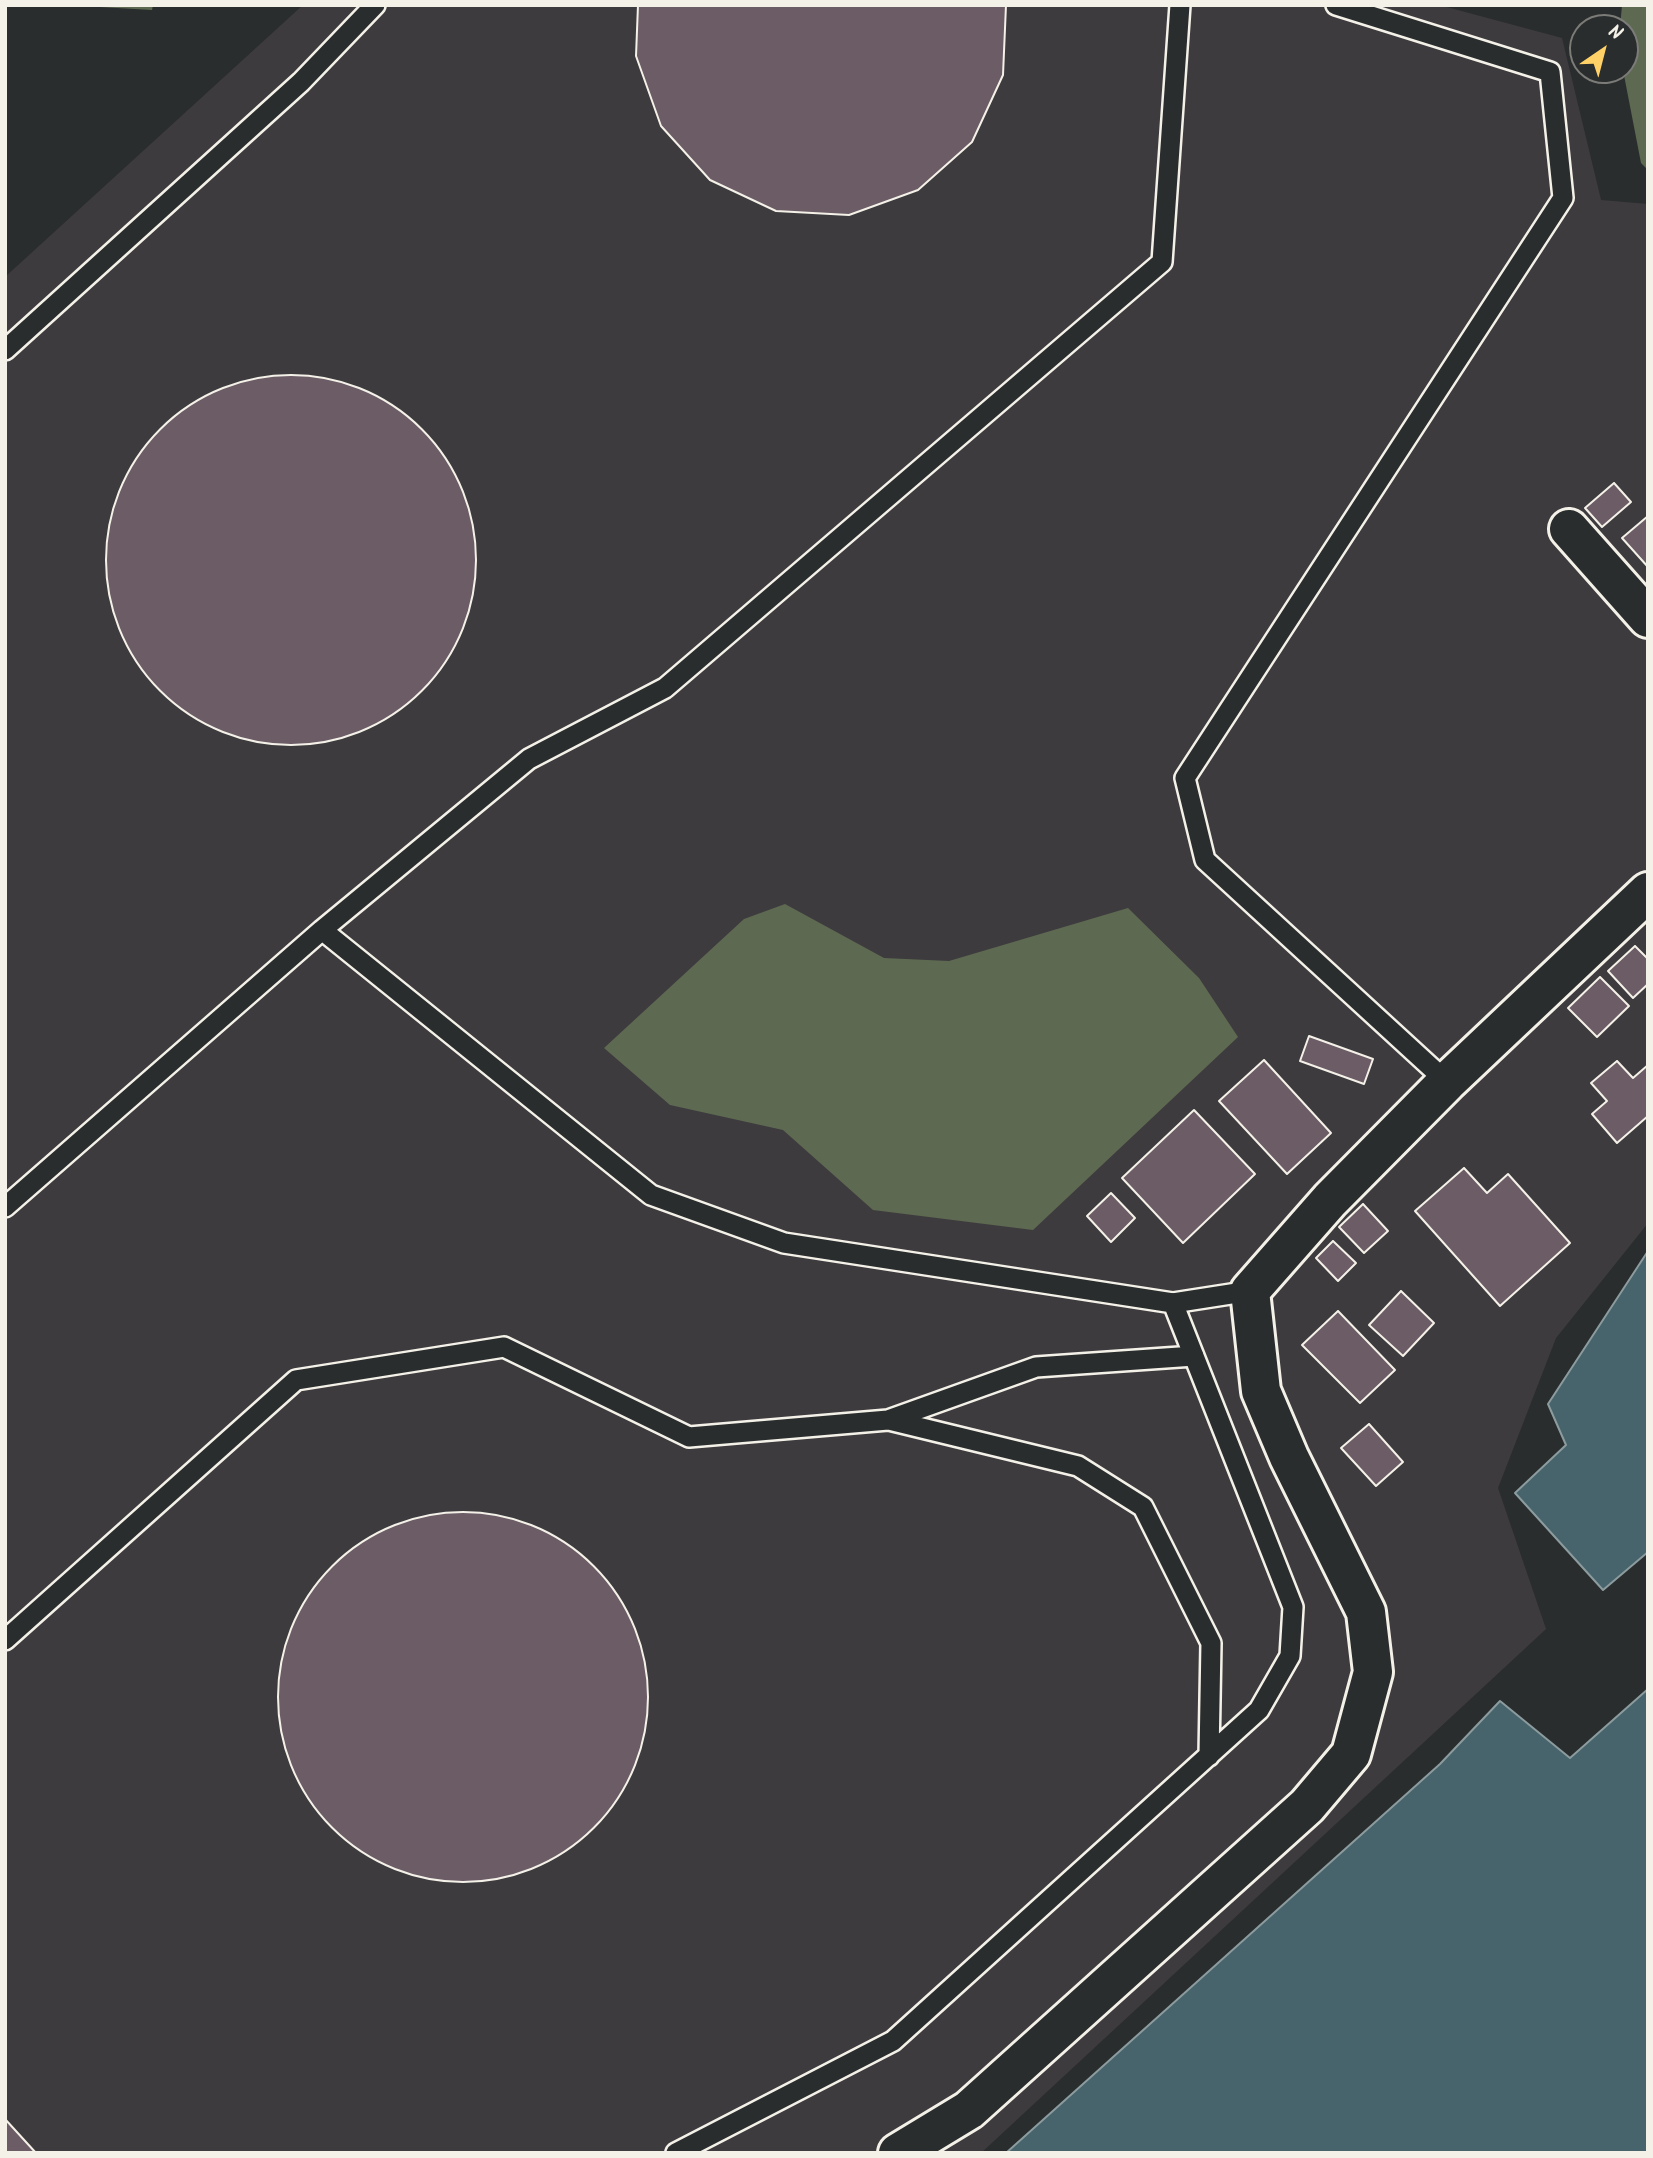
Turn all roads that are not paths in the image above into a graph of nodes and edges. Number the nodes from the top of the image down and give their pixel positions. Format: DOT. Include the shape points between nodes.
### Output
graph roads {
  1 [pos="375,5"];
  2 [pos="1180,5"];
  3 [pos="1336,5"];
  4 [pos="5,350"];
  5 [pos="1569,529"];
  6 [pos="1648,618"];
  7 [pos="1648,892"];
  8 [pos="322,930"];
  9 [pos="1447,1082"];
  10 [pos="5,1207"];
  11 [pos="1250,1291"];
  12 [pos="1173,1303"];
  13 [pos="1194,1356"];
  14 [pos="888,1420"];
  15 [pos="5,1640"];
  16 [pos="1209,1756"];
  17 [pos="676,2153"];
  18 [pos="898,2153"];
  1 -- 4 [label="lane" via="301,82"];
  2 -- 8 [label="lane" via="1162,262 665,688 529,759"];
  3 -- 9 [label="lane" via="1550,72 1563,198 1185,778 1205,860"];
  5 -- 6 [label="street"];
  7 -- 9 [label="street"];
  8 -- 10 [label="lane"];
  8 -- 12 [label="lane" via="652,1195 784,1243"];
  9 -- 11 [label="street" via="1330,1200"];
  11 -- 12 [label="lane"];
  11 -- 18 [label="street" via="1261,1391 1366,1612 1373,1672 1351,1754 1307,1806 970,2110"];
  12 -- 13 [label="lane"];
  13 -- 14 [label="lane" via="1036,1367"];
  13 -- 16 [label="lane" via="1293,1607 1290,1656 1259,1710"];
  14 -- 15 [label="lane" via="689,1437 504,1347 296,1380"];
  14 -- 16 [label="lane" via="1078,1466 1143,1507 1211,1643"];
  16 -- 17 [label="lane" via="893,2041"];
}
